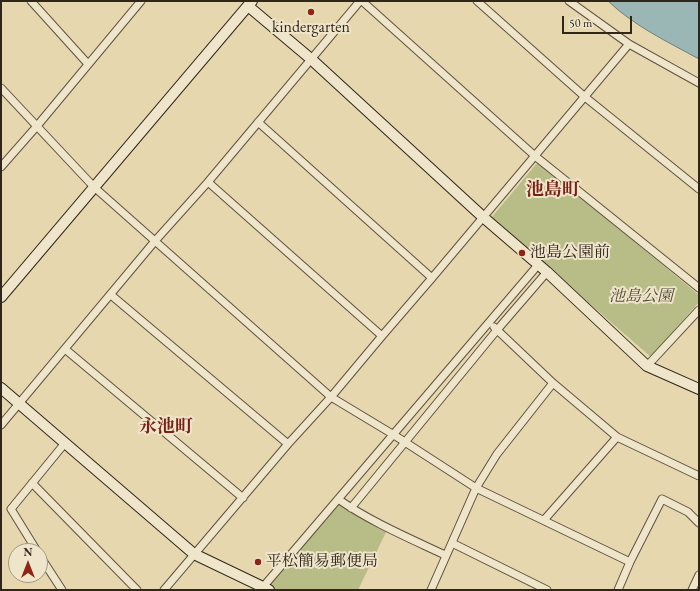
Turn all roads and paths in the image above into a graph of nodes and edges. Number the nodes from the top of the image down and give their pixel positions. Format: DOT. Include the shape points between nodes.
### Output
graph roads {
  1 [pos="31,1"];
  2 [pos="361,1"];
  3 [pos="477,1"];
  4 [pos="569,1"];
  5 [pos="139,2"];
  6 [pos="248,3"];
  7 [pos="629,44"];
  8 [pos="311,59"];
  9 [pos="88,64"];
  10 [pos="699,83"];
  11 [pos="1,88"];
  12 [pos="585,97"];
  13 [pos="258,122"];
  14 [pos="37,126"];
  15 [pos="535,156"];
  16 [pos="1,167"];
  17 [pos="208,182"];
  18 [pos="94,187"];
  19 [pos="699,189"];
  20 [pos="483,217"];
  21 [pos="155,241"];
  22 [pos="538,265"];
  23 [pos="547,272"];
  24 [pos="432,278"];
  25 [pos="699,288"];
  26 [pos="111,295"];
  27 [pos="1,297"];
  28 [pos="699,310"];
  29 [pos="489,323"];
  30 [pos="497,330"];
  31 [pos="382,336"];
  32 [pos="65,349"];
  33 [pos="647,366"];
  34 [pos="553,383"];
  35 [pos="1,388"];
  36 [pos="699,389"];
  37 [pos="332,397"];
  38 [pos="19,402"];
  39 [pos="1,426"];
  40 [pos="394,435"];
  41 [pos="617,437"];
  42 [pos="404,442"];
  43 [pos="65,443"];
  44 [pos="288,444"];
  45 [pos="699,476"];
  46 [pos="32,483"];
  47 [pos="476,488"];
  48 [pos="243,498"];
  49 [pos="338,499"];
  50 [pos="351,508"];
  51 [pos="544,520"];
  52 [pos="698,520"];
  53 [pos="32,543"];
  54 [pos="452,543"];
  55 [pos="194,554"];
  56 [pos="446,555"];
  57 [pos="630,562"];
  58 [pos="48,568"];
  59 [pos="699,575"];
  60 [pos="266,589"];
  61 [pos="62,590"];
  62 [pos="137,590"];
  63 [pos="164,590"];
  64 [pos="431,590"];
  65 [pos="547,590"];
  66 [pos="618,590"];
  67 [pos="692,590"];
  1 -- 9 [label="street"];
  2 -- 8 [label="street"];
  2 -- 15 [label="street"];
  3 -- 12 [label="street"];
  4 -- 7 [label="street"];
  5 -- 9 [label="street"];
  6 -- 8 [label="street"];
  6 -- 18 [label="street"];
  7 -- 10 [label="street"];
  7 -- 12 [label="street"];
  8 -- 13 [label="street"];
  8 -- 20 [label="street"];
  9 -- 14 [label="street"];
  11 -- 14 [label="street"];
  12 -- 15 [label="street"];
  12 -- 19 [label="street"];
  13 -- 17 [label="street"];
  13 -- 24 [label="street"];
  14 -- 16 [label="street"];
  14 -- 18 [label="street"];
  15 -- 20 [label="street"];
  15 -- 25 [label="street"];
  17 -- 21 [label="street"];
  17 -- 31 [label="street"];
  18 -- 21 [label="street"];
  18 -- 27 [label="street"];
  20 -- 22 [label="street"];
  20 -- 24 [label="street"];
  21 -- 26 [label="street"];
  21 -- 37 [label="street"];
  22 -- 23 [label="street"];
  22 -- 29 [label="street"];
  23 -- 30 [label="street"];
  23 -- 33 [label="street"];
  24 -- 31 [label="street"];
  26 -- 32 [label="street"];
  26 -- 44 [label="street"];
  28 -- 33 [label="street"];
  29 -- 30 [label="street"];
  29 -- 40 [label="street"];
  30 -- 34 [label="street"];
  30 -- 42 [label="street"];
  31 -- 37 [label="street"];
  32 -- 38 [label="street"];
  32 -- 48 [label="street"];
  33 -- 36 [label="street"];
  34 -- 41 [label="street"];
  34 -- 47 [label="street" via="497,454"];
  35 -- 38 [label="street"];
  37 -- 40 [label="street"];
  37 -- 44 [label="street"];
  38 -- 39 [label="street"];
  38 -- 43 [label="street"];
  40 -- 42 [label="street"];
  40 -- 49 [label="street"];
  41 -- 45 [label="street"];
  41 -- 51 [label="street"];
  42 -- 47 [label="street"];
  42 -- 50 [label="street"];
  43 -- 46 [label="street"];
  43 -- 55 [label="street"];
  44 -- 48 [label="street"];
  46 -- 53 [label="street" via="11,509"];
  46 -- 62 [label="street"];
  47 -- 51 [label="street"];
  47 -- 54 [label="street"];
  48 -- 55 [label="street"];
  49 -- 50 [label="street"];
  49 -- 60 [label="street"];
  50 -- 56 [label="street"];
  51 -- 57 [label="street"];
  52 -- 57 [label="street" via="662,499"];
  54 -- 56 [label="street"];
  54 -- 65 [label="street"];
  55 -- 60 [label="street"];
  55 -- 63 [label="street"];
  56 -- 64 [label="street"];
  57 -- 66 [label="street"];
  58 -- 61 [label="street"];
  59 -- 67 [label="street"];
}
